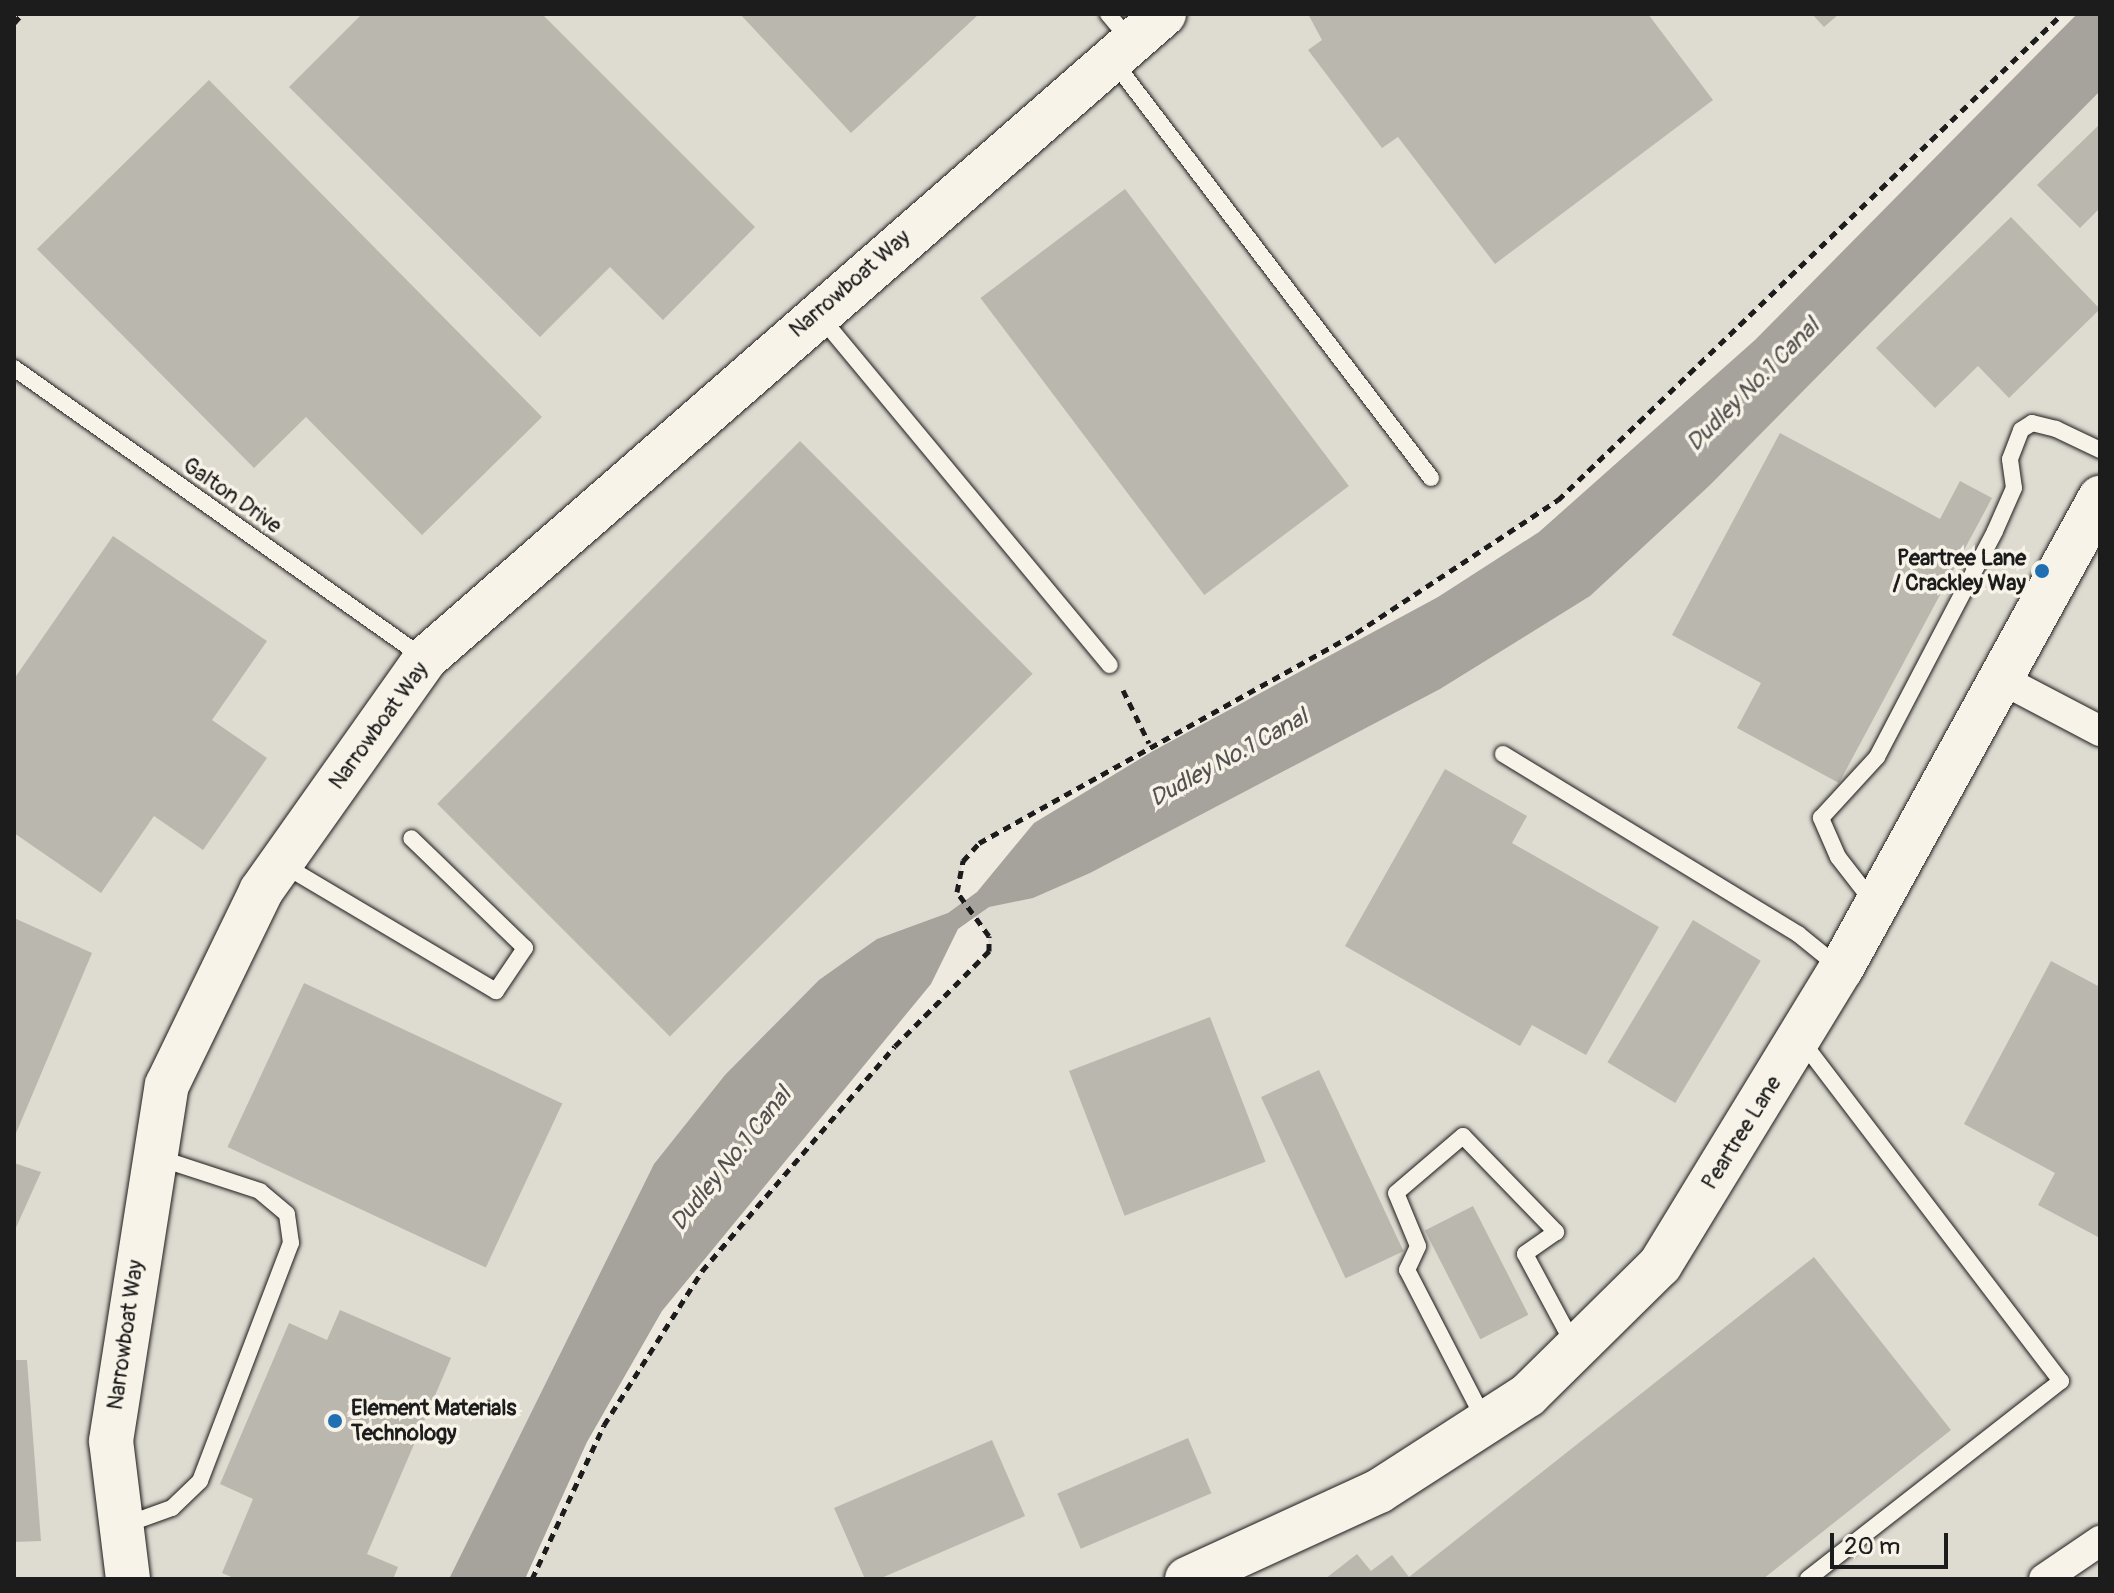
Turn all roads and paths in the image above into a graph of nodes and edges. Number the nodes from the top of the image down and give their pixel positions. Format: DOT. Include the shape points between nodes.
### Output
graph roads {
  1 [pos="22,14"];
  2 [pos="1164,14"];
  3 [pos="2062,14"];
  4 [pos="14,23"];
  5 [pos="1117,38"];
  6 [pos="816,312"];
  7 [pos="14,368"];
  8 [pos="2100,450"];
  9 [pos="1431,478"];
  10 [pos="2100,498"];
  11 [pos="425,659"];
  12 [pos="1110,665"];
  13 [pos="2003,680"];
  14 [pos="2100,731"];
  15 [pos="1149,743"];
  16 [pos="1503,754"];
  17 [pos="411,838"];
  18 [pos="280,864"];
  19 [pos="1876,906"];
  20 [pos="1841,969"];
  21 [pos="1800,1038"];
  22 [pos="154,1156"];
  23 [pos="1575,1348"];
  24 [pos="1485,1422"];
  25 [pos="121,1527"];
  26 [pos="2100,1541"];
  27 [pos="128,1579"];
  28 [pos="532,1579"];
  29 [pos="1187,1579"];
  30 [pos="1808,1579"];
  31 [pos="2044,1579"];
  1 -- 4 [label="path"];
  2 -- 5 [label="street, Narrowboat Way"];
  3 -- 15 [label="path" via="1558,500 1356,633"];
  5 -- 6 [label="street, Narrowboat Way"];
  5 -- 9 [label="lane"];
  6 -- 11 [label="street, Narrowboat Way"];
  6 -- 12 [label="lane"];
  7 -- 11 [label="lane, Galton Drive"];
  8 -- 19 [label="lane" via="2056,429 2032,423 2021,430 2010,459 2014,488 1995,531 1877,757 1821,818 1838,857"];
  10 -- 13 [label="street, Peartree Lane"];
  11 -- 18 [label="street, Narrowboat Way"];
  12 -- 15 [label="path"];
  13 -- 14 [label="street"];
  13 -- 19 [label="street, Peartree Lane"];
  15 -- 28 [label="path" via="979,843 963,861 957,892 989,936 989,951 895,1046 702,1271 604,1425"];
  16 -- 20 [label="lane" via="1798,934"];
  17 -- 18 [label="lane" via="525,948 496,991"];
  18 -- 22 [label="street, Narrowboat Way" via="261,891 167,1085"];
  19 -- 20 [label="street, Peartree Lane"];
  20 -- 21 [label="street, Peartree Lane"];
  21 -- 23 [label="street, Peartree Lane" via="1660,1265"];
  21 -- 30 [label="lane" via="2061,1381"];
  22 -- 25 [label="street, Narrowboat Way" via="111,1441"];
  22 -- 25 [label="lane" via="260,1191 287,1214 291,1243 200,1481 172,1508"];
  23 -- 24 [label="street, Peartree Lane" via="1528,1395"];
  23 -- 24 [label="lane" via="1525,1254 1556,1232 1463,1136 1396,1193 1418,1246 1407,1270"];
  24 -- 29 [label="street, Peartree Lane" via="1379,1491"];
  25 -- 27 [label="street, Narrowboat Way"];
  26 -- 31 [label="street"];
}
